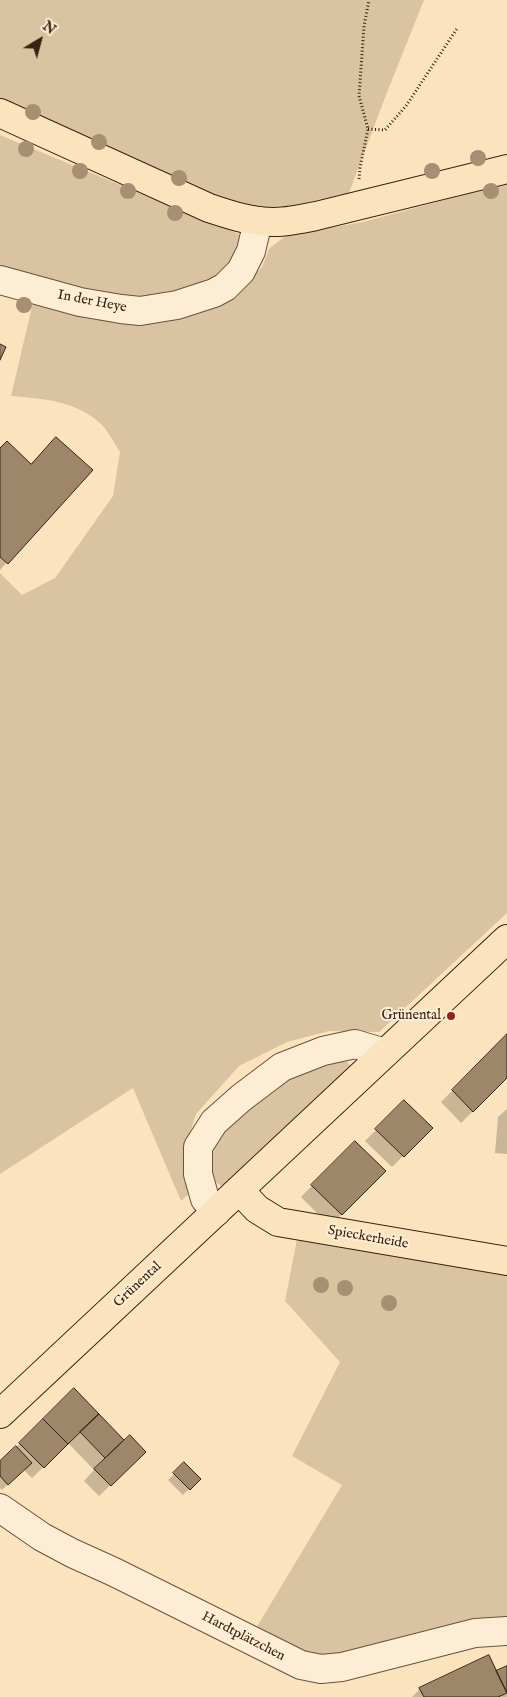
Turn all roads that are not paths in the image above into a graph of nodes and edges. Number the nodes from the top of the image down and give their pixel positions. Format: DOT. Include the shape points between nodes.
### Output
graph roads {
  1 [pos="0,113"];
  2 [pos="507,169"];
  3 [pos="258,220"];
  4 [pos="0,280"];
  5 [pos="507,938"];
  6 [pos="385,1053"];
  7 [pos="240,1190"];
  8 [pos="216,1212"];
  9 [pos="507,1261"];
  10 [pos="0,1414"];
  11 [pos="0,1508"];
  12 [pos="507,1631"];
  1 -- 3 [label="main road" via="209,208"];
  2 -- 3 [label="main road" via="359,207 290,221"];
  3 -- 4 [label="street, In der Heye" via="251,251 241,271 214,293 178,305 140,311 121,310"];
  5 -- 6 [label="main road, Grünental"];
  6 -- 7 [label="main road, Grünental"];
  6 -- 8 [label="street" via="355,1044 323,1050 282,1067 214,1122 198,1147 198,1174 205,1199"];
  7 -- 8 [label="main road, Grünental"];
  7 -- 9 [label="main road, Spieckerheide" via="257,1209 278,1222"];
  8 -- 10 [label="main road, Grünental"];
  11 -- 12 [label="street, Hardtplätzchen" via="42,1538 301,1665 342,1667 475,1633"];
}
